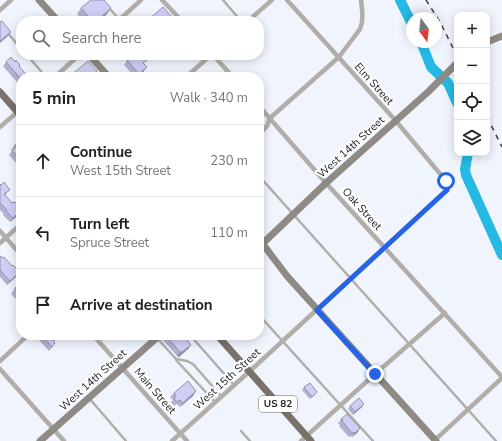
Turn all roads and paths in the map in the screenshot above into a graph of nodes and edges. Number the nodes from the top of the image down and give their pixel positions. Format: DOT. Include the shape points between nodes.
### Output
graph roads {
  1 [pos="11,0"];
  2 [pos="39,0"];
  3 [pos="141,0"];
  4 [pos="162,0"];
  5 [pos="223,0"];
  6 [pos="272,0"];
  7 [pos="287,0"];
  8 [pos="362,0"];
  9 [pos="107,5"];
  10 [pos="0,10"];
  11 [pos="53,16"];
  12 [pos="116,16"];
  13 [pos="123,16"];
  14 [pos="177,16"];
  15 [pos="237,16"];
  16 [pos="254,16"];
  17 [pos="5,31"];
  18 [pos="502,36"];
  19 [pos="490,41"];
  20 [pos="16,43"];
  21 [pos="339,57"];
  22 [pos="31,60"];
  23 [pos="75,60"];
  24 [pos="93,60"];
  25 [pos="206,60"];
  26 [pos="217,60"];
  27 [pos="454,66"];
  28 [pos="227,71"];
  29 [pos="42,72"];
  30 [pos="61,72"];
  31 [pos="104,72"];
  32 [pos="192,72"];
  33 [pos="0,92"];
  34 [pos="16,108"];
  35 [pos="264,111"];
  36 [pos="16,115"];
  37 [pos="270,118"];
  38 [pos="396,121"];
  39 [pos="0,127"];
  40 [pos="264,129"];
  41 [pos="446,181"];
  42 [pos="264,182"];
  43 [pos="326,183"];
  44 [pos="294,215"];
  45 [pos="16,229"];
  46 [pos="0,231"];
  47 [pos="6,238"];
  48 [pos="264,240"];
  49 [pos="0,243"];
  50 [pos="264,248"];
  51 [pos="385,248"];
  52 [pos="16,249"];
  53 [pos="351,279"];
  54 [pos="317,310"];
  55 [pos="444,313"];
  56 [pos="264,320"];
  57 [pos="23,340"];
  58 [pos="98,340"];
  59 [pos="154,340"];
  60 [pos="161,340"];
  61 [pos="194,340"];
  62 [pos="222,340"];
  63 [pos="283,341"];
  64 [pos="409,344"];
  65 [pos="176,359"];
  66 [pos="0,361"];
  67 [pos="123,368"];
  68 [pos="0,369"];
  69 [pos="250,371"];
  70 [pos="375,374"];
  71 [pos="502,378"];
  72 [pos="234,385"];
  73 [pos="222,396"];
  74 [pos="88,398"];
  75 [pos="215,402"];
  76 [pos="341,405"];
  77 [pos="468,410"];
  78 [pos="53,429"];
  79 [pos="242,431"];
  80 [pos="180,433"];
  81 [pos="306,439"];
  82 [pos="40,441"];
  83 [pos="64,441"];
  84 [pos="126,441"];
  85 [pos="172,441"];
  86 [pos="187,441"];
  87 [pos="250,441"];
  88 [pos="373,441"];
  89 [pos="435,441"];
  90 [pos="496,441"];
  1 -- 10 [label="street"];
  2 -- 11 [label="street"];
  3 -- 13 [label="street"];
  4 -- 14 [label="street"];
  5 -- 15 [label="lane"];
  6 -- 16 [label="street"];
  7 -- 21 [label="street, Elm Street"];
  8 -- 21 [label="street" via="362,24"];
  9 -- 12 [label="lane"];
  17 -- 20 [label="lane"];
  18 -- 19 [label="street"];
  21 -- 37 [label="street"];
  21 -- 38 [label="street, Elm Street"];
  22 -- 29 [label="lane"];
  23 -- 30 [label="street"];
  24 -- 31 [label="street"];
  25 -- 32 [label="street"];
  26 -- 28 [label="street"];
  27 -- 38 [label="street, West 14th Street"];
  33 -- 34 [label="main road"];
  35 -- 37 [label="street, Oak Street"];
  36 -- 39 [label="street"];
  37 -- 40 [label="street"];
  37 -- 43 [label="street, Oak Street"];
  38 -- 41 [label="street, Elm Street"];
  38 -- 43 [label="street, West 14th Street"];
  41 -- 51 [label="street, West 15th Street" via="447,190"];
  42 -- 44 [label="lane"];
  43 -- 44 [label="street, West 14th Street"];
  43 -- 51 [label="street, Oak Street"];
  44 -- 48 [label="street, West 14th Street"];
  44 -- 53 [label="lane"];
  45 -- 47 [label="street"];
  46 -- 47 [label="street"];
  47 -- 49 [label="street"];
  47 -- 52 [label="street"];
  50 -- 54 [label="street"];
  51 -- 53 [label="street, West 15th Street"];
  51 -- 55 [label="street, Oak Street"];
  53 -- 54 [label="street, West 15th Street"];
  53 -- 64 [label="lane"];
  54 -- 63 [label="street, West 15th Street"];
  54 -- 70 [label="street"];
  55 -- 64 [label="street"];
  55 -- 71 [label="street, Oak Street"];
  56 -- 63 [label="lane"];
  57 -- 66 [label="street"];
  58 -- 67 [label="street, Main Street"];
  59 -- 67 [label="street, West 14th Street"];
  60 -- 65 [label="lane"];
  61 -- 72 [label="lane"];
  62 -- 69 [label="main road, US 82"];
  63 -- 69 [label="street, West 15th Street"];
  63 -- 76 [label="lane"];
  64 -- 70 [label="street"];
  64 -- 77 [label="lane"];
  65 -- 73 [label="lane" via="193,364"];
  65 -- 75 [label="lane"];
  67 -- 74 [label="street, West 14th Street"];
  67 -- 80 [label="street, Main Street"];
  68 -- 78 [label="street"];
  69 -- 72 [label="street, West 15th Street"];
  69 -- 81 [label="main road, US 82"];
  70 -- 76 [label="street"];
  70 -- 89 [label="street"];
  71 -- 77 [label="street"];
  72 -- 73 [label="street, West 15th Street"];
  73 -- 75 [label="street, West 15th Street"];
  74 -- 78 [label="street, West 14th Street"];
  74 -- 84 [label="lane"];
  75 -- 80 [label="street, West 15th Street"];
  76 -- 81 [label="street"];
  76 -- 88 [label="lane"];
  77 -- 89 [label="street"];
  77 -- 90 [label="lane"];
  78 -- 82 [label="street, West 14th Street"];
  78 -- 83 [label="street"];
  79 -- 87 [label="lane"];
  80 -- 85 [label="street, West 15th Street"];
  80 -- 86 [label="street, Main Street"];
}
